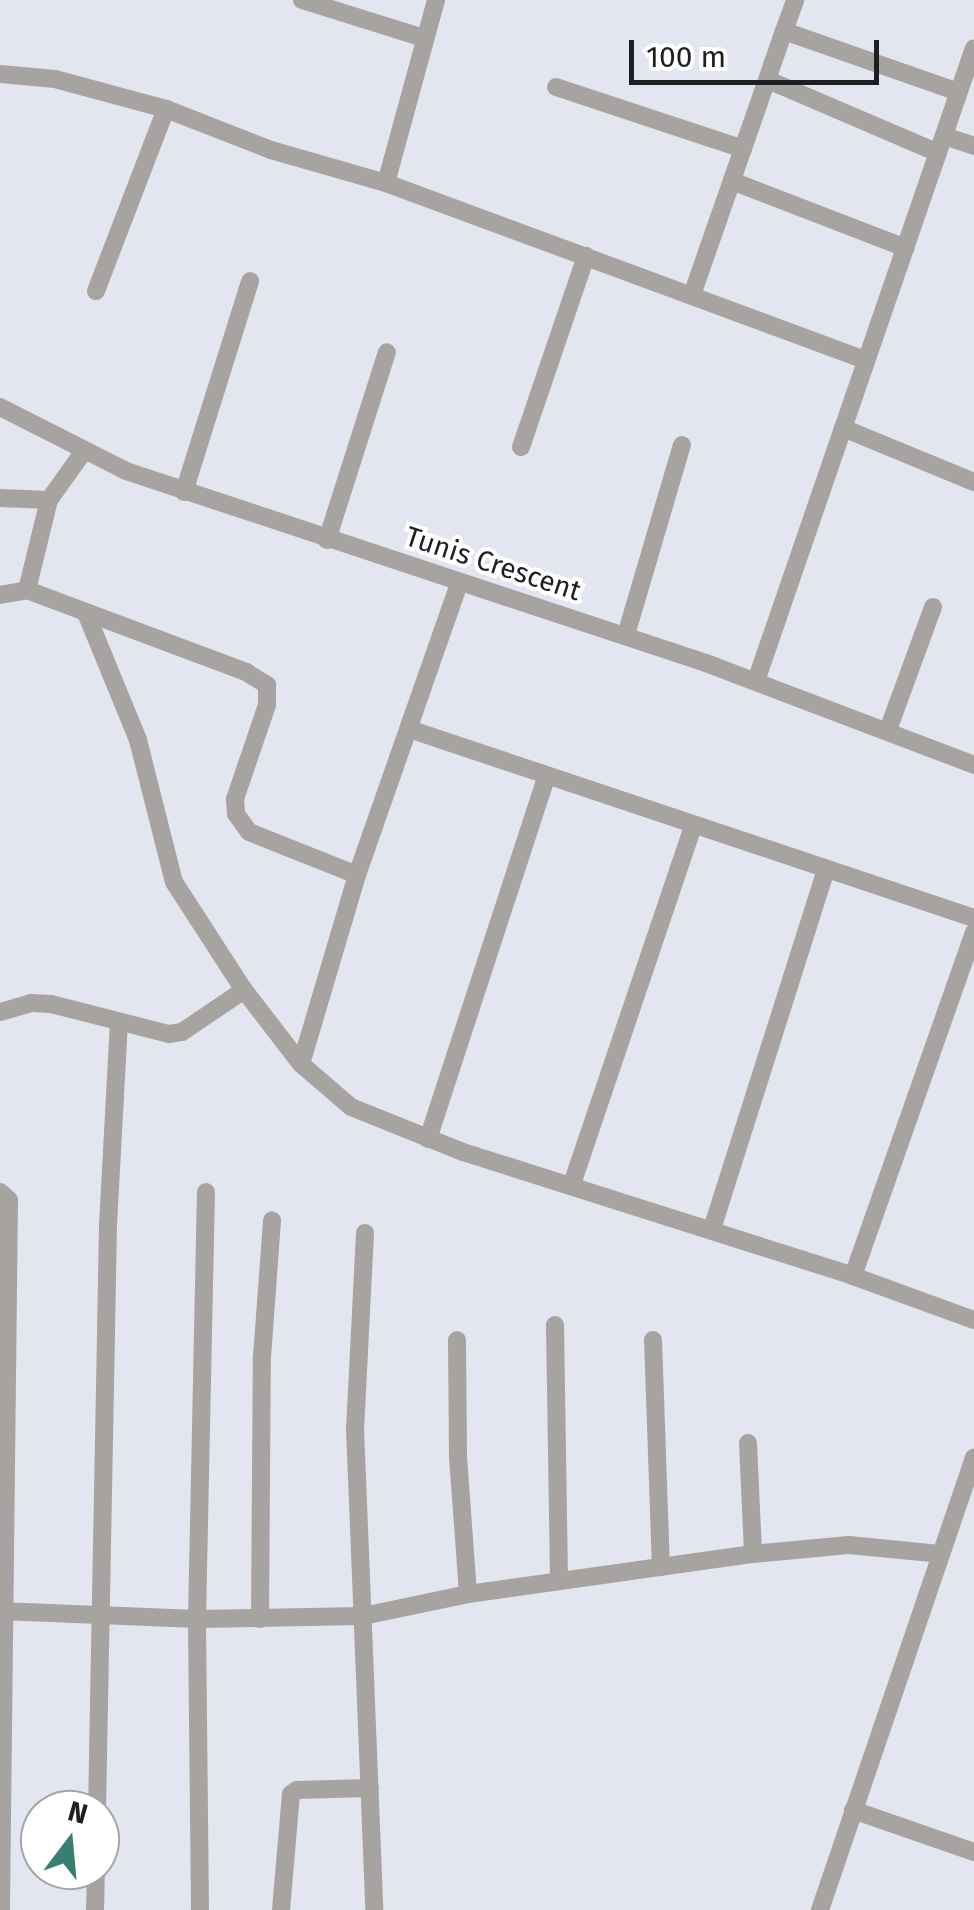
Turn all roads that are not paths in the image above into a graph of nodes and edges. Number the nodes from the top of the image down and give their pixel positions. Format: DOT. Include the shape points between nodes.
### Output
graph roads {
  1 [pos="302,0"];
  2 [pos="436,0"];
  3 [pos="795,0"];
  4 [pos="784,31"];
  5 [pos="424,38"];
  6 [pos="974,48"];
  7 [pos="0,74"];
  8 [pos="768,80"];
  9 [pos="556,87"];
  10 [pos="958,92"];
  11 [pos="166,109"];
  12 [pos="941,144"];
  13 [pos="974,146"];
  14 [pos="744,149"];
  15 [pos="732,181"];
  16 [pos="386,184"];
  17 [pos="906,248"];
  18 [pos="586,256"];
  19 [pos="250,281"];
  20 [pos="96,291"];
  21 [pos="692,295"];
  22 [pos="387,352"];
  23 [pos="865,360"];
  24 [pos="0,407"];
  25 [pos="843,428"];
  26 [pos="682,445"];
  27 [pos="521,447"];
  28 [pos="84,451"];
  29 [pos="974,482"];
  30 [pos="184,492"];
  31 [pos="0,498"];
  32 [pos="49,500"];
  33 [pos="327,540"];
  34 [pos="459,583"];
  35 [pos="27,590"];
  36 [pos="0,595"];
  37 [pos="933,607"];
  38 [pos="86,613"];
  39 [pos="626,635"];
  40 [pos="756,681"];
  41 [pos="409,730"];
  42 [pos="888,730"];
  43 [pos="974,765"];
  44 [pos="546,777"];
  45 [pos="694,826"];
  46 [pos="826,870"];
  47 [pos="357,875"];
  48 [pos="974,918"];
  49 [pos="974,933"];
  50 [pos="244,990"];
  51 [pos="0,1012"];
  52 [pos="119,1022"];
  53 [pos="301,1064"];
  54 [pos="428,1139"];
  55 [pos="572,1184"];
  56 [pos="0,1192"];
  57 [pos="206,1192"];
  58 [pos="272,1220"];
  59 [pos="712,1230"];
  60 [pos="365,1233"];
  61 [pos="853,1276"];
  62 [pos="974,1320"];
  63 [pos="556,1325"];
  64 [pos="458,1340"];
  65 [pos="653,1340"];
  66 [pos="748,1443"];
  67 [pos="974,1457"];
  68 [pos="752,1554"];
  69 [pos="940,1554"];
  70 [pos="661,1567"];
  71 [pos="559,1581"];
  72 [pos="468,1594"];
  73 [pos="2,1611"];
  74 [pos="103,1615"];
  75 [pos="363,1616"];
  76 [pos="260,1618"];
  77 [pos="197,1619"];
  78 [pos="370,1788"];
  79 [pos="99,1790"];
  80 [pos="853,1810"];
  81 [pos="974,1852"];
  82 [pos="1,1910"];
  83 [pos="200,1910"];
  84 [pos="281,1910"];
  85 [pos="374,1910"];
  86 [pos="820,1910"];
  1 -- 5 [label="street"];
  2 -- 5 [label="street"];
  3 -- 4 [label="street"];
  4 -- 8 [label="street"];
  4 -- 10 [label="street"];
  5 -- 16 [label="street"];
  6 -- 10 [label="street"];
  7 -- 11 [label="street" via="55,78"];
  8 -- 12 [label="street"];
  8 -- 14 [label="street"];
  9 -- 14 [label="street"];
  10 -- 12 [label="street"];
  11 -- 16 [label="street"];
  11 -- 20 [label="street"];
  12 -- 13 [label="street"];
  12 -- 17 [label="street"];
  14 -- 15 [label="street"];
  15 -- 17 [label="street"];
  15 -- 21 [label="street"];
  16 -- 18 [label="street"];
  17 -- 23 [label="street"];
  18 -- 21 [label="street"];
  18 -- 27 [label="street"];
  19 -- 30 [label="street"];
  21 -- 23 [label="street"];
  22 -- 33 [label="street"];
  23 -- 25 [label="street"];
  24 -- 28 [label="street, Tunis Crescent"];
  25 -- 29 [label="street"];
  25 -- 40 [label="street"];
  26 -- 39 [label="street"];
  28 -- 30 [label="street, Tunis Crescent"];
  28 -- 32 [label="street"];
  30 -- 33 [label="street, Tunis Crescent"];
  31 -- 32 [label="street"];
  32 -- 35 [label="street"];
  33 -- 34 [label="street, Tunis Crescent"];
  34 -- 39 [label="street, Tunis Crescent"];
  34 -- 41 [label="street"];
  35 -- 36 [label="street"];
  35 -- 38 [label="street"];
  37 -- 42 [label="street"];
  38 -- 47 [label="street" via="266,685 236,814 249,832"];
  38 -- 50 [label="street" via="138,740 174,882"];
  39 -- 40 [label="street, Tunis Crescent"];
  40 -- 42 [label="street, Tunis Crescent"];
  41 -- 44 [label="street"];
  41 -- 47 [label="street"];
  42 -- 43 [label="street, Tunis Crescent"];
  44 -- 45 [label="street"];
  44 -- 54 [label="street"];
  45 -- 46 [label="street"];
  45 -- 55 [label="street"];
  46 -- 48 [label="street"];
  46 -- 59 [label="street"];
  47 -- 53 [label="street"];
  49 -- 61 [label="street"];
  50 -- 52 [label="street" via="182,1032"];
  50 -- 53 [label="street"];
  51 -- 52 [label="street" via="31,1003"];
  52 -- 74 [label="street" via="108,1225"];
  53 -- 54 [label="street" via="351,1107"];
  54 -- 55 [label="street"];
  55 -- 59 [label="street"];
  56 -- 73 [label="street" via="9,1200"];
  57 -- 77 [label="street"];
  58 -- 76 [label="street" via="262,1357"];
  59 -- 61 [label="street"];
  60 -- 75 [label="street" via="355,1428"];
  61 -- 62 [label="street"];
  63 -- 71 [label="street"];
  64 -- 72 [label="street"];
  65 -- 70 [label="street"];
  66 -- 68 [label="street"];
  67 -- 69 [label="street"];
  68 -- 69 [label="street" via="849,1545"];
  68 -- 70 [label="street"];
  69 -- 80 [label="street"];
  70 -- 71 [label="street"];
  71 -- 72 [label="street"];
  72 -- 75 [label="street"];
  73 -- 74 [label="street"];
  73 -- 82 [label="street"];
  74 -- 77 [label="street"];
  74 -- 79 [label="street"];
  75 -- 76 [label="street"];
  75 -- 78 [label="street"];
  76 -- 77 [label="street"];
  77 -- 83 [label="street"];
  78 -- 84 [label="street" via="291,1794"];
  78 -- 85 [label="street"];
  80 -- 81 [label="street"];
  80 -- 86 [label="street"];
}
